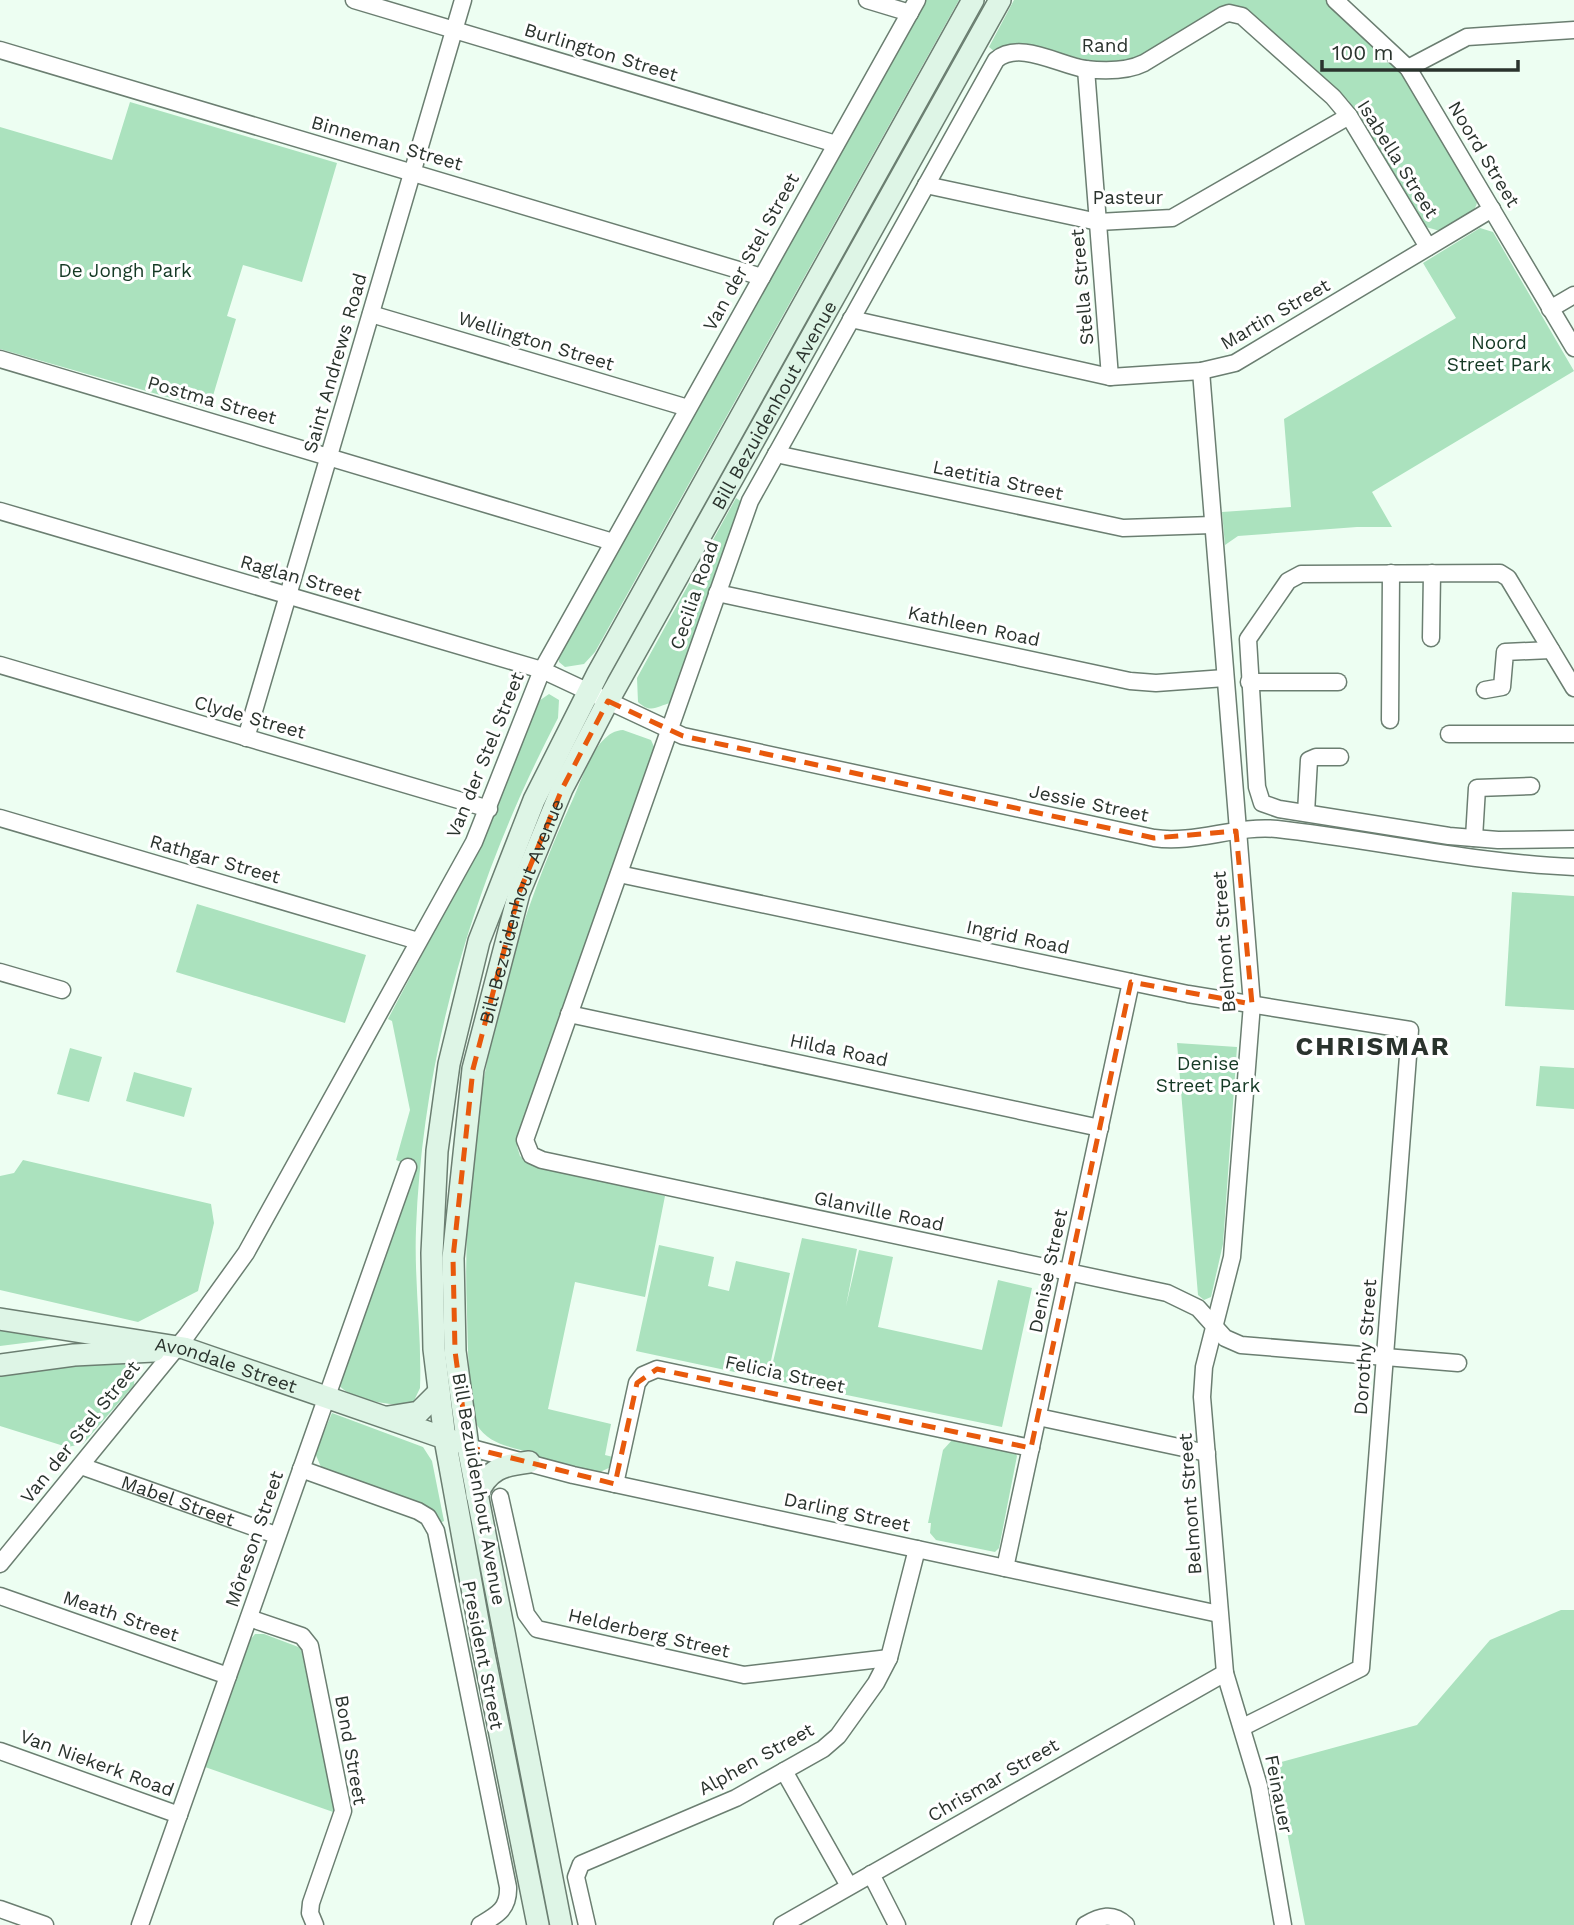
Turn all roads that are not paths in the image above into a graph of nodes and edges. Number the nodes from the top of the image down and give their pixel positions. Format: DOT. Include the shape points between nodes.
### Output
graph roads {
  1 [pos="354,0"];
  2 [pos="463,0"];
  3 [pos="867,0"];
  4 [pos="973,0"];
  5 [pos="1000,0"];
  6 [pos="1335,0"];
  7 [pos="913,6"];
  8 [pos="1235,13"];
  9 [pos="454,30"];
  10 [pos="1574,30"];
  11 [pos="0,50"];
  12 [pos="1004,54"];
  13 [pos="1408,68"];
  14 [pos="1086,69"];
  15 [pos="1349,116"];
  16 [pos="836,144"];
  17 [pos="413,171"];
  18 [pos="926,185"];
  19 [pos="1492,209"];
  20 [pos="1098,222"];
  21 [pos="1428,247"];
  22 [pos="762,277"];
  23 [pos="1574,296"];
  24 [pos="1550,309"];
  25 [pos="371,314"];
  26 [pos="851,319"];
  27 [pos="1574,348"];
  28 [pos="0,359"];
  29 [pos="1201,371"];
  30 [pos="1110,377"];
  31 [pos="688,408"];
  32 [pos="776,454"];
  33 [pos="329,456"];
  34 [pos="0,511"];
  35 [pos="1212,525"];
  36 [pos="613,542"];
  37 [pos="1391,573"];
  38 [pos="1432,573"];
  39 [pos="717,593"];
  40 [pos="288,596"];
  41 [pos="1431,638"];
  42 [pos="1551,650"];
  43 [pos="0,665"];
  44 [pos="541,670"];
  45 [pos="1224,678"];
  46 [pos="1249,682"];
  47 [pos="1338,682"];
  48 [pos="1574,688"];
  49 [pos="1485,690"];
  50 [pos="598,696"];
  51 [pos="1390,720"];
  52 [pos="669,731"];
  53 [pos="1449,734"];
  54 [pos="1574,734"];
  55 [pos="246,738"];
  56 [pos="1340,757"];
  57 [pos="1531,786"];
  58 [pos="489,809"];
  59 [pos="1306,813"];
  60 [pos="0,818"];
  61 [pos="1236,831"];
  62 [pos="1474,838"];
  63 [pos="1574,839"];
  64 [pos="1574,867"];
  65 [pos="619,874"];
  66 [pos="418,941"];
  67 [pos="0,972"];
  68 [pos="1131,982"];
  69 [pos="62,990"];
  70 [pos="1252,1004"];
  71 [pos="569,1014"];
  72 [pos="1410,1030"];
  73 [pos="1100,1128"];
  74 [pos="528,1151"];
  75 [pos="408,1167"];
  76 [pos="1069,1273"];
  77 [pos="0,1319"];
  78 [pos="1215,1326"];
  79 [pos="178,1348"];
  80 [pos="1385,1357"];
  81 [pos="1458,1363"];
  82 [pos="0,1365"];
  83 [pos="439,1392"];
  84 [pos="325,1397"];
  85 [pos="383,1417"];
  86 [pos="1038,1417"];
  87 [pos="445,1438"];
  88 [pos="468,1447"];
  89 [pos="1031,1448"];
  90 [pos="1207,1453"];
  91 [pos="529,1462"];
  92 [pos="80,1466"];
  93 [pos="301,1469"];
  94 [pos="615,1484"];
  95 [pos="477,1495"];
  96 [pos="500,1497"];
  97 [pos="276,1535"];
  98 [pos="917,1549"];
  99 [pos="0,1564"];
  100 [pos="1005,1568"];
  101 [pos="0,1596"];
  102 [pos="1219,1614"];
  103 [pos="248,1618"];
  104 [pos="889,1658"];
  105 [pos="1225,1673"];
  106 [pos="228,1676"];
  107 [pos="1243,1727"];
  108 [pos="0,1751"];
  109 [pos="784,1771"];
  110 [pos="180,1815"];
  111 [pos="871,1874"];
  112 [pos="849,1886"];
  113 [pos="0,1909"];
  114 [pos="45,1925"];
  115 [pos="140,1925"];
  116 [pos="315,1925"];
  117 [pos="480,1925"];
  118 [pos="538,1925"];
  119 [pos="561,1925"];
  120 [pos="587,1925"];
  121 [pos="782,1925"];
  122 [pos="897,1925"];
  123 [pos="1085,1925"];
  124 [pos="1126,1925"];
  125 [pos="1283,1925"];
  1 -- 9 [label="street, Burlington Street"];
  2 -- 9 [label="street, Saint Andrews Road"];
  3 -- 7 [label="street"];
  4 -- 50 [label="main road, Bill Bezuidenhout Avenue"];
  5 -- 50 [label="main road, Bill Bezuidenhout Avenue"];
  6 -- 13 [label="street, Noord Street"];
  7 -- 16 [label="street, Van der Stel Street"];
  8 -- 14 [label="street, Rand" via="1223,15 1136,67"];
  8 -- 15 [label="street, Isabella Street" via="1248,20"];
  9 -- 16 [label="street, Burlington Street"];
  9 -- 17 [label="street, Saint Andrews Road"];
  10 -- 13 [label="street" via="1467,37"];
  11 -- 17 [label="street, Binneman Street"];
  12 -- 14 [label="street, Rand" via="1022,53"];
  12 -- 18 [label="street, Cecilia Road" via="993,63"];
  13 -- 19 [label="street, Noord Street"];
  14 -- 20 [label="street, Stella Street"];
  15 -- 20 [label="street, Pasteur" via="1182,215"];
  15 -- 21 [label="street, Isabella Street"];
  16 -- 22 [label="street, Van der Stel Street"];
  17 -- 22 [label="street, Binneman Street"];
  17 -- 25 [label="street, Saint Andrews Road"];
  18 -- 20 [label="street, Pasteur"];
  18 -- 26 [label="street, Cecilia Road"];
  19 -- 21 [label="street, Martin Street"];
  19 -- 24 [label="street, Noord Street"];
  20 -- 30 [label="street, Stella Street"];
  21 -- 29 [label="street, Martin Street" via="1235,363"];
  22 -- 31 [label="street, Van der Stel Street"];
  23 -- 24 [label="street"];
  24 -- 27 [label="street, Noord Street"];
  25 -- 31 [label="street, Wellington Street"];
  25 -- 33 [label="street, Saint Andrews Road"];
  26 -- 30 [label="street, Martin Street"];
  26 -- 32 [label="street, Cecilia Road"];
  28 -- 33 [label="street, Postma Street"];
  29 -- 30 [label="street, Martin Street"];
  29 -- 35 [label="street, Belmont Street"];
  31 -- 36 [label="street, Van der Stel Street"];
  32 -- 35 [label="street, Laetitia Street" via="1123,528"];
  32 -- 39 [label="street, Cecilia Road" via="750,501"];
  33 -- 36 [label="street, Postma Street"];
  33 -- 40 [label="street, Saint Andrews Road"];
  34 -- 40 [label="street, Raglan Street"];
  35 -- 45 [label="street, Belmont Street"];
  36 -- 44 [label="street, Van der Stel Street"];
  37 -- 38 [label="street"];
  37 -- 46 [label="street" via="1305,573 1292,578 1248,639"];
  37 -- 51 [label="street"];
  38 -- 41 [label="street"];
  38 -- 42 [label="street" via="1504,574"];
  39 -- 45 [label="street, Kathleen Road" via="1130,681"];
  39 -- 52 [label="street, Cecilia Road"];
  40 -- 44 [label="street, Raglan Street"];
  40 -- 55 [label="street, Saint Andrews Road"];
  42 -- 48 [label="street"];
  42 -- 49 [label="street" via="1505,652 1502,687"];
  43 -- 55 [label="street, Clyde Street"];
  44 -- 50 [label="street, Raglan Street"];
  44 -- 58 [label="street, Van der Stel Street"];
  45 -- 61 [label="street, Belmont Street"];
  46 -- 47 [label="street"];
  46 -- 59 [label="street" via="1258,797 1268,806"];
  50 -- 52 [label="street, Jessie Street"];
  50 -- 83 [label="main road, Bill Bezuidenhout Avenue" via="515,843 479,941 449,1064 437,1151 432,1253"];
  50 -- 88 [label="main road, Bill Bezuidenhout Avenue" via="519,893 473,1069 453,1258 455,1350"];
  52 -- 61 [label="street, Jessie Street" via="1154,838"];
  52 -- 65 [label="street, Cecilia Road"];
  53 -- 54 [label="street"];
  55 -- 58 [label="street, Clyde Street"];
  56 -- 59 [label="street" via="1316,757 1306,764"];
  57 -- 62 [label="street" via="1477,788"];
  58 -- 66 [label="street, Van der Stel Street"];
  59 -- 62 [label="street"];
  60 -- 66 [label="street, Rathgar Street"];
  61 -- 64 [label="street, Jessie Street" via="1277,830 1511,864"];
  61 -- 70 [label="street, Belmont Street"];
  62 -- 63 [label="street"];
  65 -- 68 [label="street, Ingrid Road"];
  65 -- 71 [label="street, Cecilia Road"];
  66 -- 79 [label="street, Van der Stel Street" via="246,1253"];
  67 -- 69 [label="street"];
  68 -- 70 [label="street, Ingrid Road"];
  68 -- 73 [label="street, Denise Street"];
  70 -- 72 [label="street, Ingrid Road"];
  70 -- 78 [label="street, Belmont Street" via="1233,1257"];
  71 -- 73 [label="street, Hilda Road"];
  71 -- 74 [label="street, Cecilia Road" via="527,1134"];
  72 -- 80 [label="street, Dorothy Street"];
  73 -- 76 [label="street, Denise Street"];
  74 -- 76 [label="street, Glanville Road" via="542,1160"];
  75 -- 84 [label="street, Môreson Street"];
  76 -- 78 [label="street, Glanville Road" via="1167,1293 1198,1308"];
  76 -- 86 [label="street, Denise Street"];
  77 -- 79 [label="main road, Avondale Street"];
  78 -- 80 [label="street, Glanville Road" via="1225,1338 1252,1348"];
  78 -- 90 [label="street, Belmont Street" via="1203,1378"];
  79 -- 82 [label="main road"];
  79 -- 84 [label="main road, Avondale Street"];
  79 -- 92 [label="street, Van der Stel Street"];
  80 -- 81 [label="street, Glanville Road"];
  80 -- 107 [label="street, Dorothy Street" via="1361,1668"];
  83 -- 85 [label="main road" via="419,1412"];
  83 -- 87 [label="main road, Bill Bezuidenhout Avenue"];
  84 -- 85 [label="main road, Avondale Street"];
  84 -- 93 [label="street, Môreson Street"];
  85 -- 87 [label="main road, Avondale Street"];
  86 -- 89 [label="street, Denise Street"];
  86 -- 90 [label="street"];
  87 -- 88 [label="main road, Avondale Street"];
  87 -- 118 [label="main road, Bill Bezuidenhout Avenue"];
  88 -- 91 [label="street, Darling Street"];
  88 -- 95 [label="main road, Bill Bezuidenhout Avenue"];
  89 -- 94 [label="street, Felicia Street" via="657,1369 647,1371 637,1383"];
  89 -- 100 [label="street, Denise Street"];
  90 -- 102 [label="street, Belmont Street"];
  91 -- 94 [label="street, Darling Street"];
  91 -- 95 [label="main road" via="505,1465 490,1473"];
  92 -- 97 [label="street, Mabel Street"];
  92 -- 99 [label="street, Van der Stel Street"];
  93 -- 97 [label="street, Môreson Street"];
  93 -- 117 [label="street, President Street" via="418,1511 436,1531 508,1887 506,1905"];
  94 -- 98 [label="street, Darling Street"];
  95 -- 119 [label="main road, Bill Bezuidenhout Avenue"];
  96 -- 104 [label="street, Helderberg Street" via="526,1614 537,1629 744,1675"];
  97 -- 103 [label="street, Môreson Street"];
  98 -- 100 [label="street, Darling Street"];
  98 -- 104 [label="street, Alphen Street"];
  100 -- 102 [label="street, Darling Street"];
  101 -- 106 [label="street, Meath Street"];
  102 -- 105 [label="street, Belmont Street"];
  103 -- 106 [label="street, Môreson Street"];
  103 -- 116 [label="street, Bond Street" via="302,1636 310,1646 343,1811 311,1903"];
  104 -- 109 [label="street, Alphen Street" via="838,1736"];
  105 -- 107 [label="street, Feinauer"];
  105 -- 111 [label="street, Chrismar Street"];
  106 -- 110 [label="street, Môreson Street"];
  107 -- 125 [label="street, Feinauer" via="1259,1786"];
  108 -- 110 [label="street, Van Niekerk Road"];
  109 -- 112 [label="street"];
  109 -- 120 [label="street, Alphen Street" via="736,1798 581,1864 576,1877"];
  110 -- 115 [label="street, Môreson Street"];
  111 -- 112 [label="street, Chrismar Street"];
  111 -- 122 [label="street"];
  112 -- 121 [label="street, Chrismar Street"];
  113 -- 114 [label="street"];
  123 -- 124 [label="street" via="1110,1916"];
}
